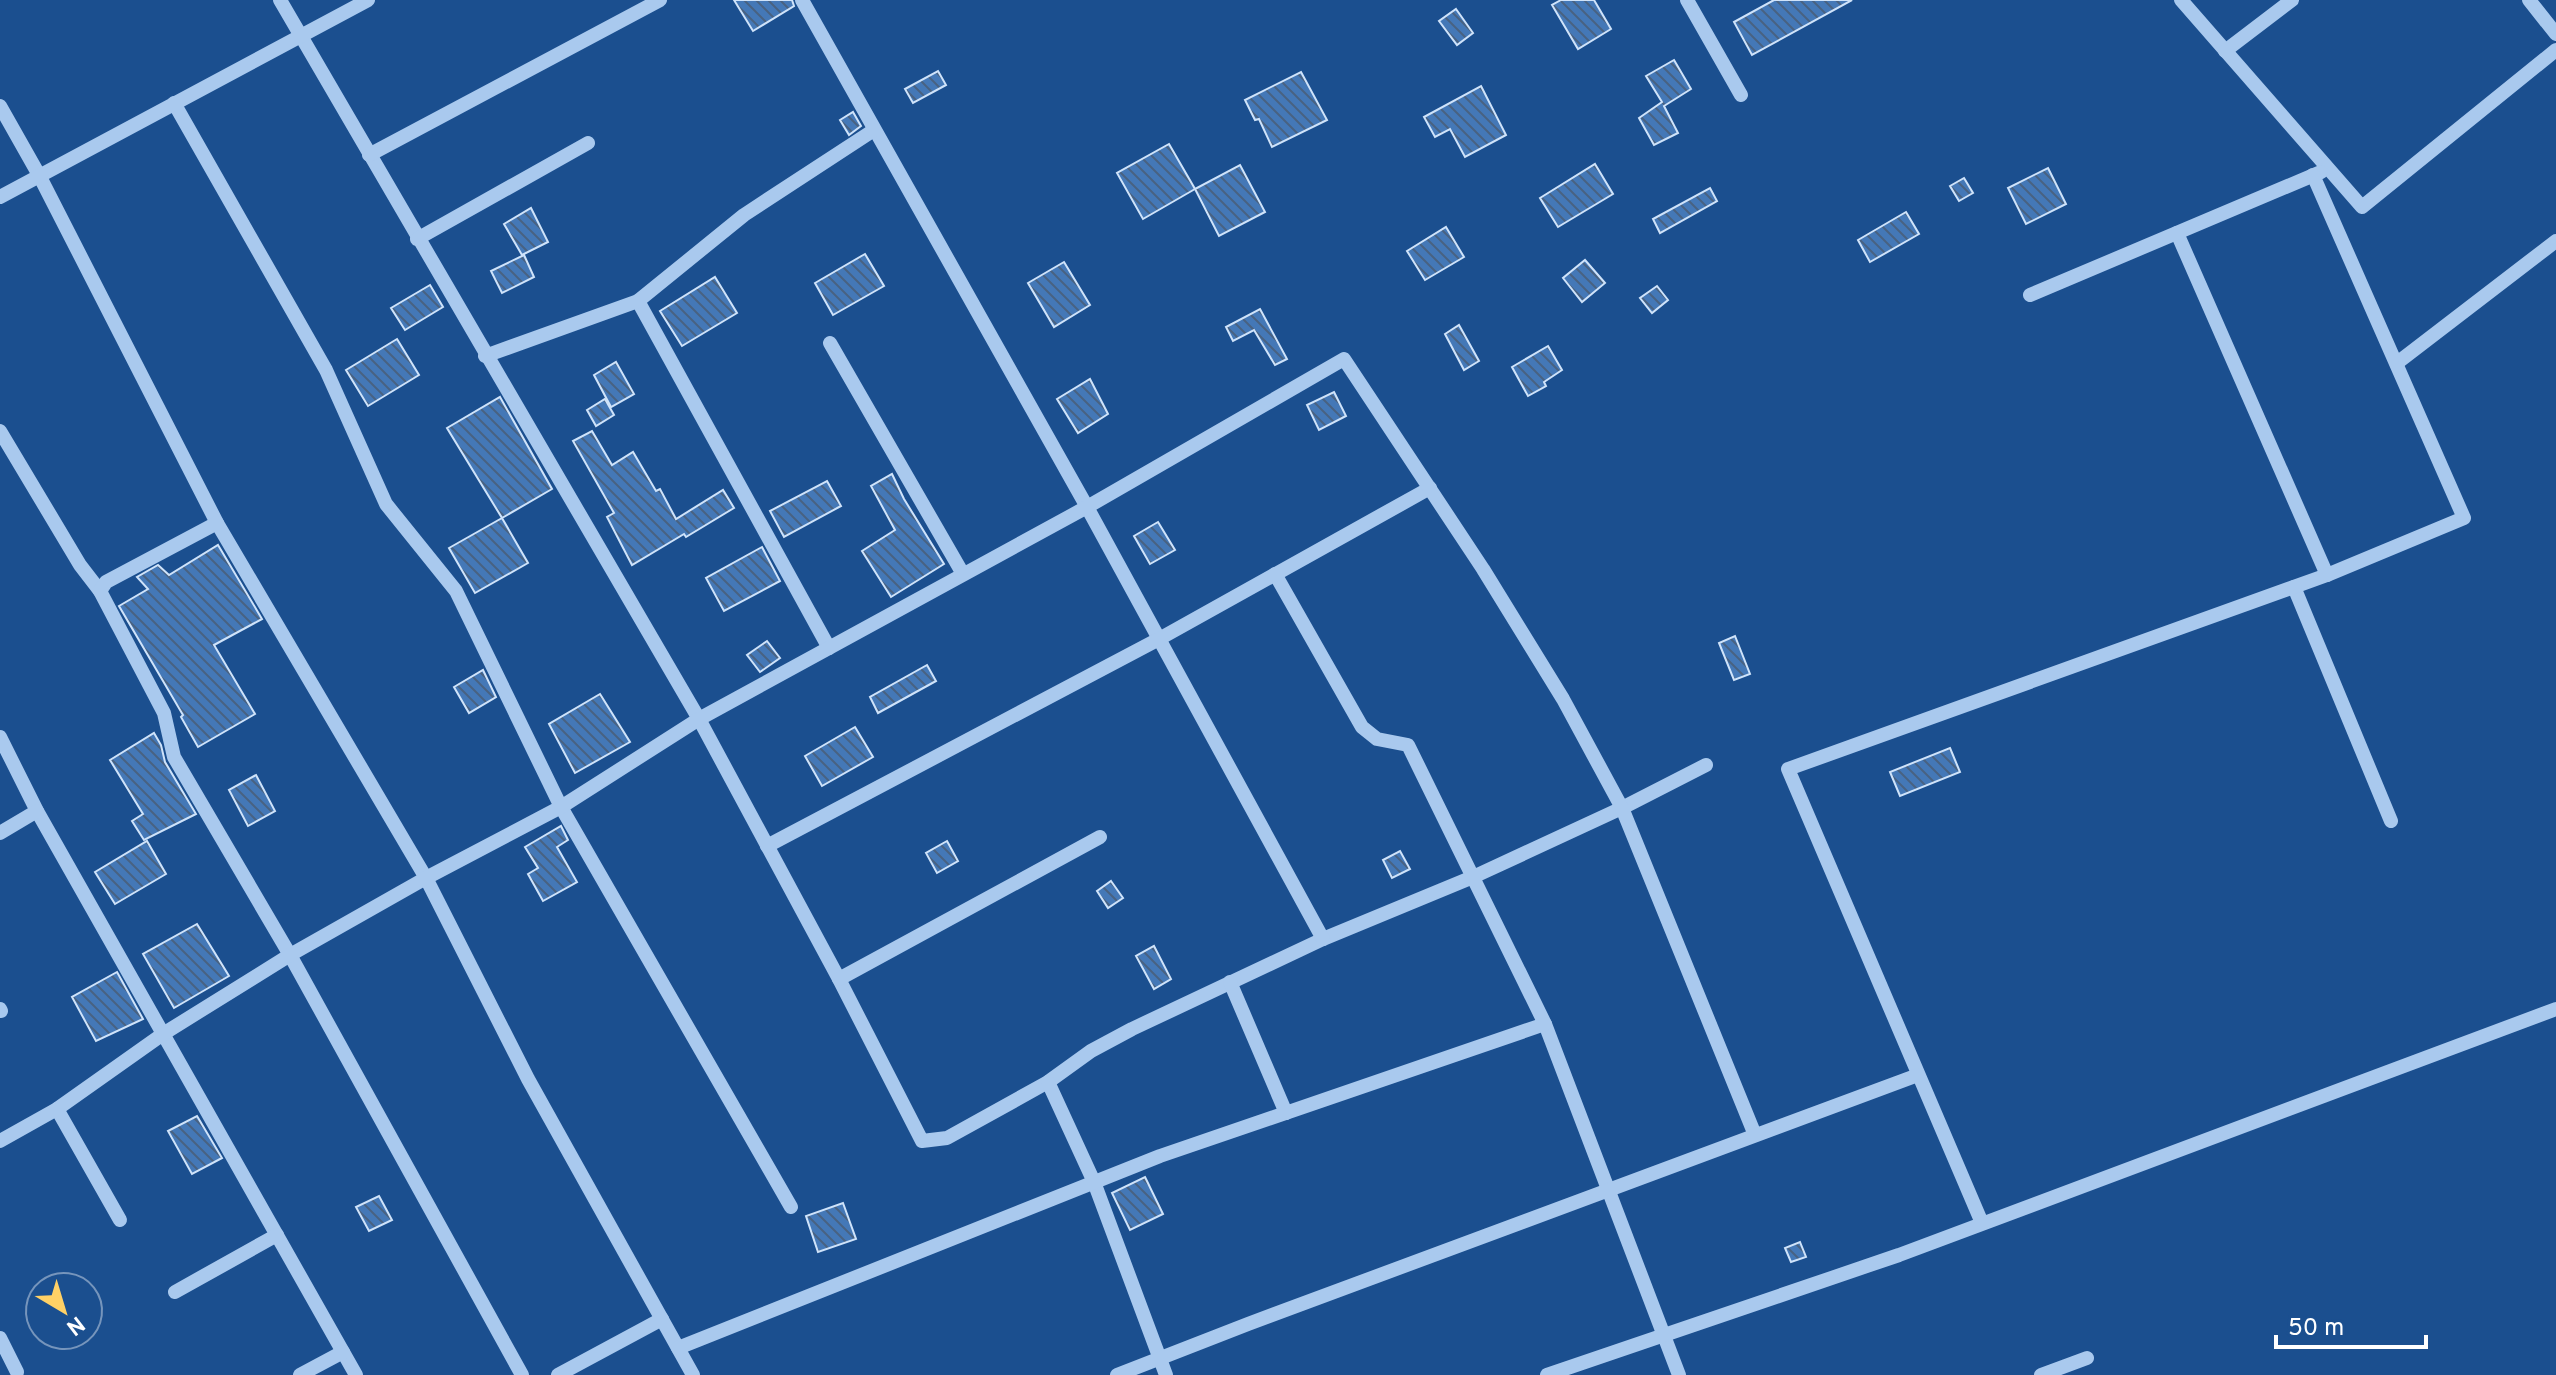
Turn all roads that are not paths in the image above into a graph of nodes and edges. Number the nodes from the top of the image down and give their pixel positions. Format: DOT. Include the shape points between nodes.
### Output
graph roads {
  1 [pos="280,0"];
  2 [pos="368,0"];
  3 [pos="660,0"];
  4 [pos="802,0"];
  5 [pos="1687,0"];
  6 [pos="2181,0"];
  7 [pos="2292,0"];
  8 [pos="2529,0"];
  9 [pos="2556,34"];
  10 [pos="301,38"];
  11 [pos="2556,50"];
  12 [pos="2225,51"];
  13 [pos="1741,95"];
  14 [pos="174,103"];
  15 [pos="0,106"];
  16 [pos="874,130"];
  17 [pos="588,143"];
  18 [pos="369,155"];
  19 [pos="2328,169"];
  20 [pos="39,175"];
  21 [pos="2313,175"];
  22 [pos="0,197"];
  23 [pos="2177,233"];
  24 [pos="417,239"];
  25 [pos="2556,241"];
  26 [pos="2030,295"];
  27 [pos="638,301"];
  28 [pos="830,343"];
  29 [pos="485,356"];
  30 [pos="2397,363"];
  31 [pos="0,431"];
  32 [pos="1430,488"];
  33 [pos="1087,507"];
  34 [pos="217,523"];
  35 [pos="963,574"];
  36 [pos="1275,574"];
  37 [pos="2327,575"];
  38 [pos="2294,587"];
  39 [pos="100,591"];
  40 [pos="1159,639"];
  41 [pos="829,648"];
  42 [pos="699,719"];
  43 [pos="0,737"];
  44 [pos="1706,765"];
  45 [pos="561,807"];
  46 [pos="1622,808"];
  47 [pos="37,811"];
  48 [pos="2391,821"];
  49 [pos="0,833"];
  50 [pos="1100,837"];
  51 [pos="767,846"];
  52 [pos="1473,877"];
  53 [pos="426,878"];
  54 [pos="1323,939"];
  55 [pos="290,955"];
  56 [pos="839,979"];
  57 [pos="1230,982"];
  58 [pos="2556,1009"];
  59 [pos="1545,1024"];
  60 [pos="163,1034"];
  61 [pos="1918,1075"];
  62 [pos="1048,1082"];
  63 [pos="57,1109"];
  64 [pos="1286,1113"];
  65 [pos="1755,1135"];
  66 [pos="0,1141"];
  67 [pos="1094,1182"];
  68 [pos="1607,1190"];
  69 [pos="791,1207"];
  70 [pos="120,1220"];
  71 [pos="1982,1223"];
  72 [pos="277,1235"];
  73 [pos="175,1292"];
  74 [pos="662,1319"];
  75 [pos="1662,1336"];
  76 [pos="0,1338"];
  77 [pos="678,1348"];
  78 [pos="343,1352"];
  79 [pos="1160,1358"];
  80 [pos="2087,1358"];
  81 [pos="17,1372"];
  82 [pos="300,1375"];
  83 [pos="356,1375"];
  84 [pos="522,1375"];
  85 [pos="558,1375"];
  86 [pos="693,1375"];
  87 [pos="1117,1375"];
  88 [pos="1166,1375"];
  89 [pos="1547,1375"];
  90 [pos="1679,1375"];
  91 [pos="2041,1375"];
  1 -- 10 [label="street"];
  2 -- 10 [label="street"];
  3 -- 18 [label="street"];
  4 -- 16 [label="street"];
  5 -- 13 [label="street"];
  6 -- 12 [label="street"];
  7 -- 12 [label="street"];
  8 -- 9 [label="street"];
  10 -- 14 [label="street"];
  10 -- 18 [label="street"];
  11 -- 19 [label="street" via="2362,207"];
  12 -- 19 [label="street"];
  14 -- 20 [label="street"];
  14 -- 45 [label="street" via="326,370 386,504 456,591"];
  15 -- 20 [label="street"];
  16 -- 27 [label="street" via="744,215"];
  16 -- 33 [label="street"];
  17 -- 24 [label="street"];
  18 -- 24 [label="street"];
  19 -- 21 [label="street"];
  20 -- 22 [label="street"];
  20 -- 34 [label="street"];
  21 -- 23 [label="street"];
  21 -- 30 [label="street"];
  23 -- 26 [label="street"];
  23 -- 37 [label="street"];
  24 -- 29 [label="street"];
  25 -- 30 [label="street"];
  27 -- 29 [label="street"];
  27 -- 41 [label="street"];
  28 -- 35 [label="street"];
  29 -- 42 [label="street"];
  30 -- 37 [label="street" via="2464,518"];
  31 -- 39 [label="street"];
  32 -- 33 [label="street" via="1344,359"];
  32 -- 36 [label="street"];
  32 -- 46 [label="street" via="1563,699"];
  33 -- 35 [label="street"];
  33 -- 40 [label="street"];
  34 -- 39 [label="street" via="106,582"];
  34 -- 53 [label="street"];
  35 -- 41 [label="street"];
  36 -- 40 [label="street"];
  36 -- 52 [label="street" via="1362,727 1377,739 1408,745"];
  37 -- 38 [label="street"];
  38 -- 48 [label="street"];
  38 -- 61 [label="street" via="1788,769"];
  39 -- 55 [label="street" via="164,713 174,757"];
  40 -- 51 [label="street"];
  40 -- 54 [label="street"];
  41 -- 42 [label="street"];
  42 -- 45 [label="street"];
  42 -- 51 [label="street"];
  43 -- 47 [label="street"];
  44 -- 46 [label="street"];
  45 -- 53 [label="street"];
  45 -- 69 [label="street"];
  46 -- 52 [label="street"];
  46 -- 65 [label="street"];
  47 -- 49 [label="street"];
  47 -- 60 [label="street"];
  50 -- 56 [label="street"];
  51 -- 56 [label="street"];
  52 -- 54 [label="street"];
  52 -- 59 [label="street"];
  53 -- 55 [label="street"];
  53 -- 74 [label="street" via="528,1079"];
  54 -- 57 [label="street"];
  55 -- 60 [label="street"];
  55 -- 84 [label="street"];
  56 -- 62 [label="street" via="922,1141 947,1138"];
  57 -- 62 [label="street" via="1091,1051"];
  57 -- 64 [label="street"];
  58 -- 71 [label="street"];
  59 -- 64 [label="street"];
  59 -- 68 [label="street"];
  60 -- 63 [label="street"];
  60 -- 72 [label="street"];
  61 -- 65 [label="street"];
  61 -- 71 [label="street"];
  62 -- 67 [label="street"];
  63 -- 66 [label="street"];
  63 -- 70 [label="street"];
  64 -- 67 [label="street"];
  65 -- 68 [label="street"];
  67 -- 77 [label="street"];
  67 -- 79 [label="street"];
  68 -- 75 [label="street"];
  68 -- 79 [label="street"];
  71 -- 75 [label="street"];
  72 -- 73 [label="street"];
  72 -- 78 [label="street"];
  74 -- 77 [label="street"];
  74 -- 85 [label="street"];
  75 -- 89 [label="street"];
  75 -- 90 [label="street"];
  76 -- 81 [label="street"];
  77 -- 86 [label="street"];
  78 -- 82 [label="street"];
  78 -- 83 [label="street"];
  79 -- 87 [label="street"];
  79 -- 88 [label="street"];
  80 -- 91 [label="street"];
}
